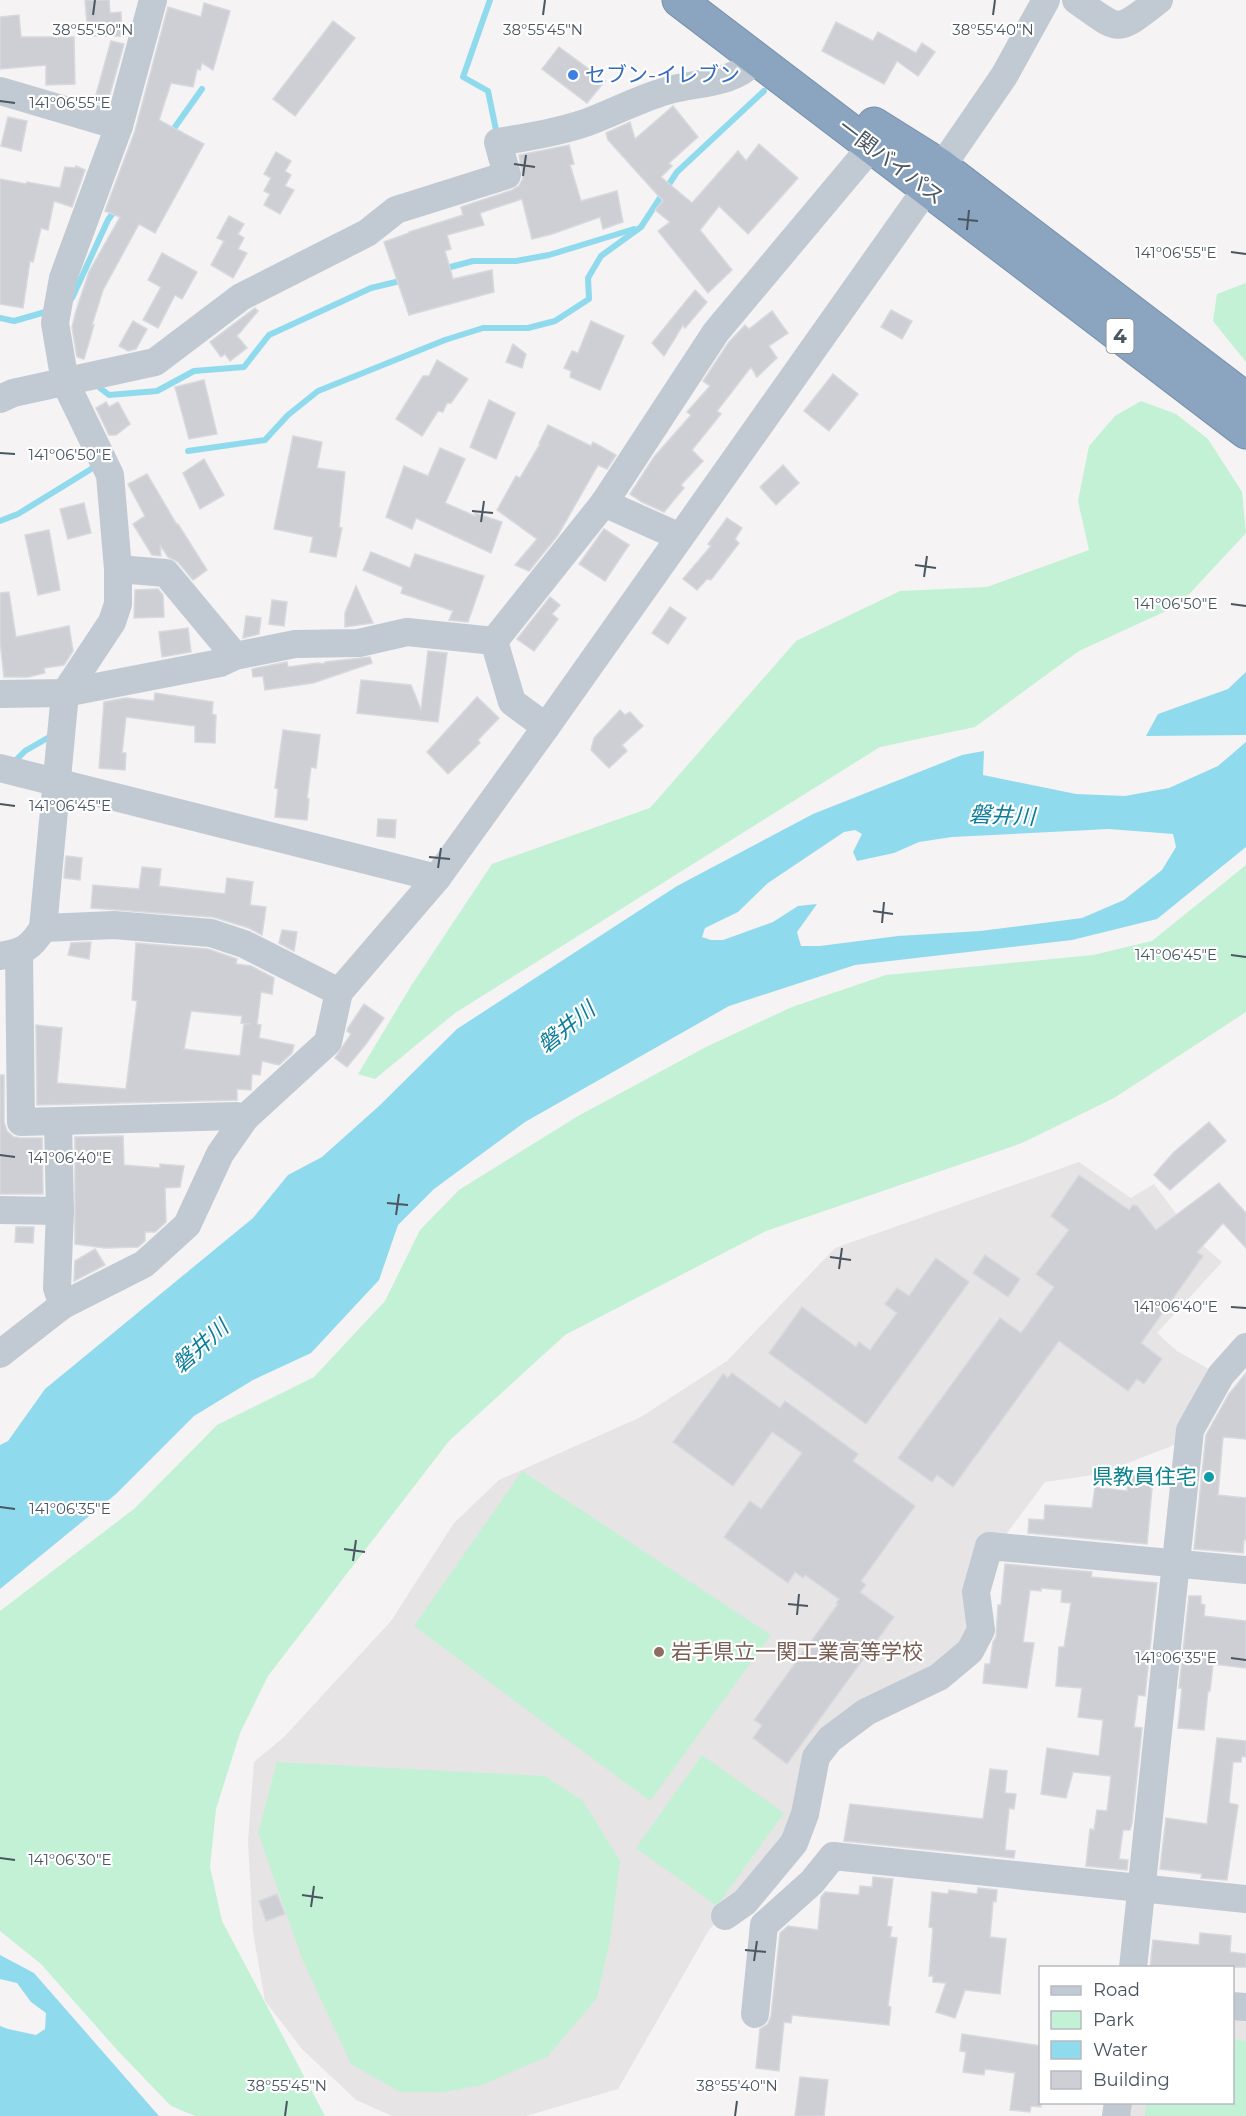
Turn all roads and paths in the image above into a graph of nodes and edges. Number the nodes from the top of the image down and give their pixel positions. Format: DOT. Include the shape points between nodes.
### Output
graph roads {
  1 [pos="153,0"];
  2 [pos="679,0"];
  3 [pos="713,0"];
  4 [pos="1046,0"];
  5 [pos="1076,0"];
  6 [pos="1159,0"];
  7 [pos="755,60"];
  8 [pos="0,91"];
  9 [pos="119,126"];
  10 [pos="871,147"];
  11 [pos="934,177"];
  12 [pos="1002,229"];
  13 [pos="65,382"];
  14 [pos="0,399"];
  15 [pos="1246,399"];
  16 [pos="1246,432"];
  17 [pos="604,503"];
  18 [pos="680,537"];
  19 [pos="118,568"];
  20 [pos="494,641"];
  21 [pos="235,656"];
  22 [pos="65,693"];
  23 [pos="0,694"];
  24 [pos="546,727"];
  25 [pos="0,768"];
  26 [pos="57,783"];
  27 [pos="436,878"];
  28 [pos="43,928"];
  29 [pos="9,954"];
  30 [pos="339,992"];
  31 [pos="245,1118"];
  32 [pos="57,1121"];
  33 [pos="0,1210"];
  34 [pos="60,1211"];
  35 [pos="63,1305"];
  36 [pos="1246,1347"];
  37 [pos="0,1353"];
  38 [pos="1175,1564"];
  39 [pos="1246,1570"];
  40 [pos="1141,1888"];
  41 [pos="1246,1899"];
  42 [pos="725,1916"];
  43 [pos="1133,1966"];
  44 [pos="755,2014"];
  1 -- 9 [label="street"];
  2 -- 7 [label="highway, 一関バイパス / 4"];
  3 -- 11 [label="highway, 一関バイパス / 4" via="879,128"];
  4 -- 11 [label="street" via="1004,76"];
  5 -- 6 [label="street" via="1112,26 1128,24"];
  7 -- 10 [label="highway, 一関バイパス / 4"];
  7 -- 13 [label="street" via="747,70 721,80 666,91 586,122 498,142 507,175 396,210 367,233 241,297 155,362"];
  8 -- 9 [label="street"];
  9 -- 13 [label="street" via="63,278 55,323"];
  10 -- 11 [label="highway, 一関バイパス / 4"];
  10 -- 17 [label="street" via="716,332"];
  11 -- 12 [label="highway, 一関バイパス / 4"];
  11 -- 18 [label="street"];
  12 -- 15 [label="highway, 一関バイパス / 4"];
  12 -- 16 [label="highway, 一関バイパス / 4"];
  13 -- 14 [label="street"];
  13 -- 19 [label="street" via="110,475"];
  17 -- 18 [label="street"];
  17 -- 20 [label="street"];
  18 -- 24 [label="street"];
  19 -- 21 [label="street" via="166,573"];
  19 -- 22 [label="street" via="118,604 112,622"];
  20 -- 21 [label="street" via="407,632 359,643 295,644"];
  20 -- 24 [label="street" via="512,702"];
  21 -- 22 [label="street" via="220,663"];
  22 -- 23 [label="street"];
  22 -- 26 [label="street"];
  24 -- 27 [label="street"];
  25 -- 26 [label="street"];
  26 -- 27 [label="street"];
  26 -- 28 [label="street"];
  27 -- 30 [label="street"];
  28 -- 29 [label="street" via="35,942"];
  28 -- 30 [label="street" via="114,925 211,933 244,944"];
  29 -- 32 [label="street" via="21,1122"];
  30 -- 31 [label="street" via="328,1042"];
  31 -- 32 [label="street"];
  31 -- 35 [label="street" via="220,1154 187,1225 144,1264"];
  32 -- 34 [label="street"];
  33 -- 34 [label="street"];
  34 -- 35 [label="street" via="57,1288"];
  35 -- 37 [label="street"];
  36 -- 38 [label="street" via="1221,1375 1190,1430"];
  38 -- 39 [label="street"];
  38 -- 40 [label="street"];
  38 -- 42 [label="street" via="989,1546 976,1592 981,1630 970,1651 939,1677 866,1712 830,1739 816,1757 805,1814 794,1844 745,1902"];
  40 -- 41 [label="street"];
  40 -- 43 [label="street"];
  40 -- 44 [label="street" via="833,1856 812,1882 764,1925"];
}
